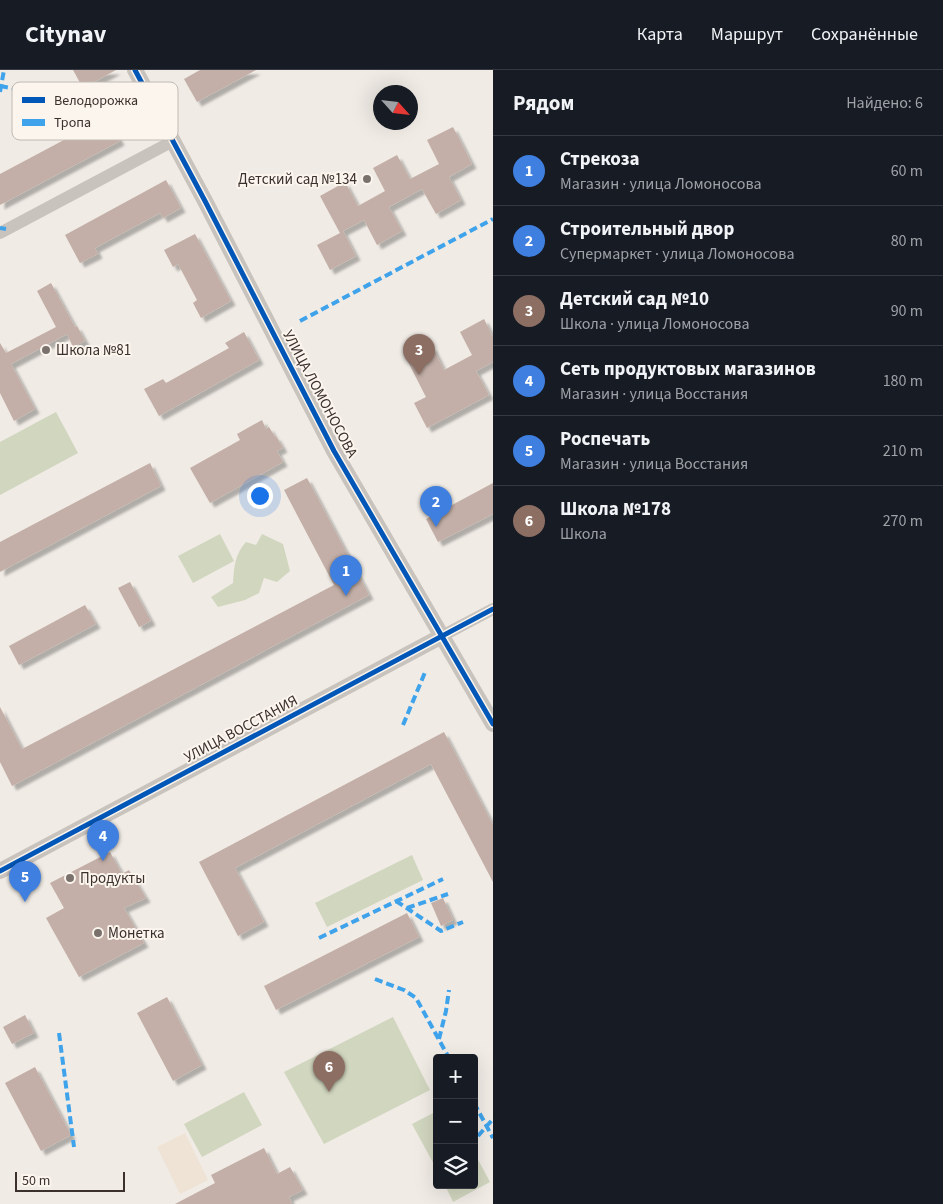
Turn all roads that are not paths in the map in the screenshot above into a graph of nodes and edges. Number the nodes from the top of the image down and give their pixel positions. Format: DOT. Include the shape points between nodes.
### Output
graph roads {
  1 [pos="135,70"];
  2 [pos="141,82"];
  3 [pos="173,141"];
  4 [pos="0,233"];
  5 [pos="493,609"];
  6 [pos="442,636"];
  7 [pos="493,724"];
  8 [pos="0,871"];
  1 -- 2 [label="street, УЛИЦА ЛОМОНОСОВА"];
  3 -- 4 [label="street"];
  3 -- 6 [label="street, УЛИЦА ЛОМОНОСОВА" via="334,451"];
  5 -- 6 [label="street, УЛИЦА ВОССТАНИЯ"];
  6 -- 7 [label="street, УЛИЦА ЛОМОНОСОВА"];
  6 -- 8 [label="street, УЛИЦА ВОССТАНИЯ"];
}
